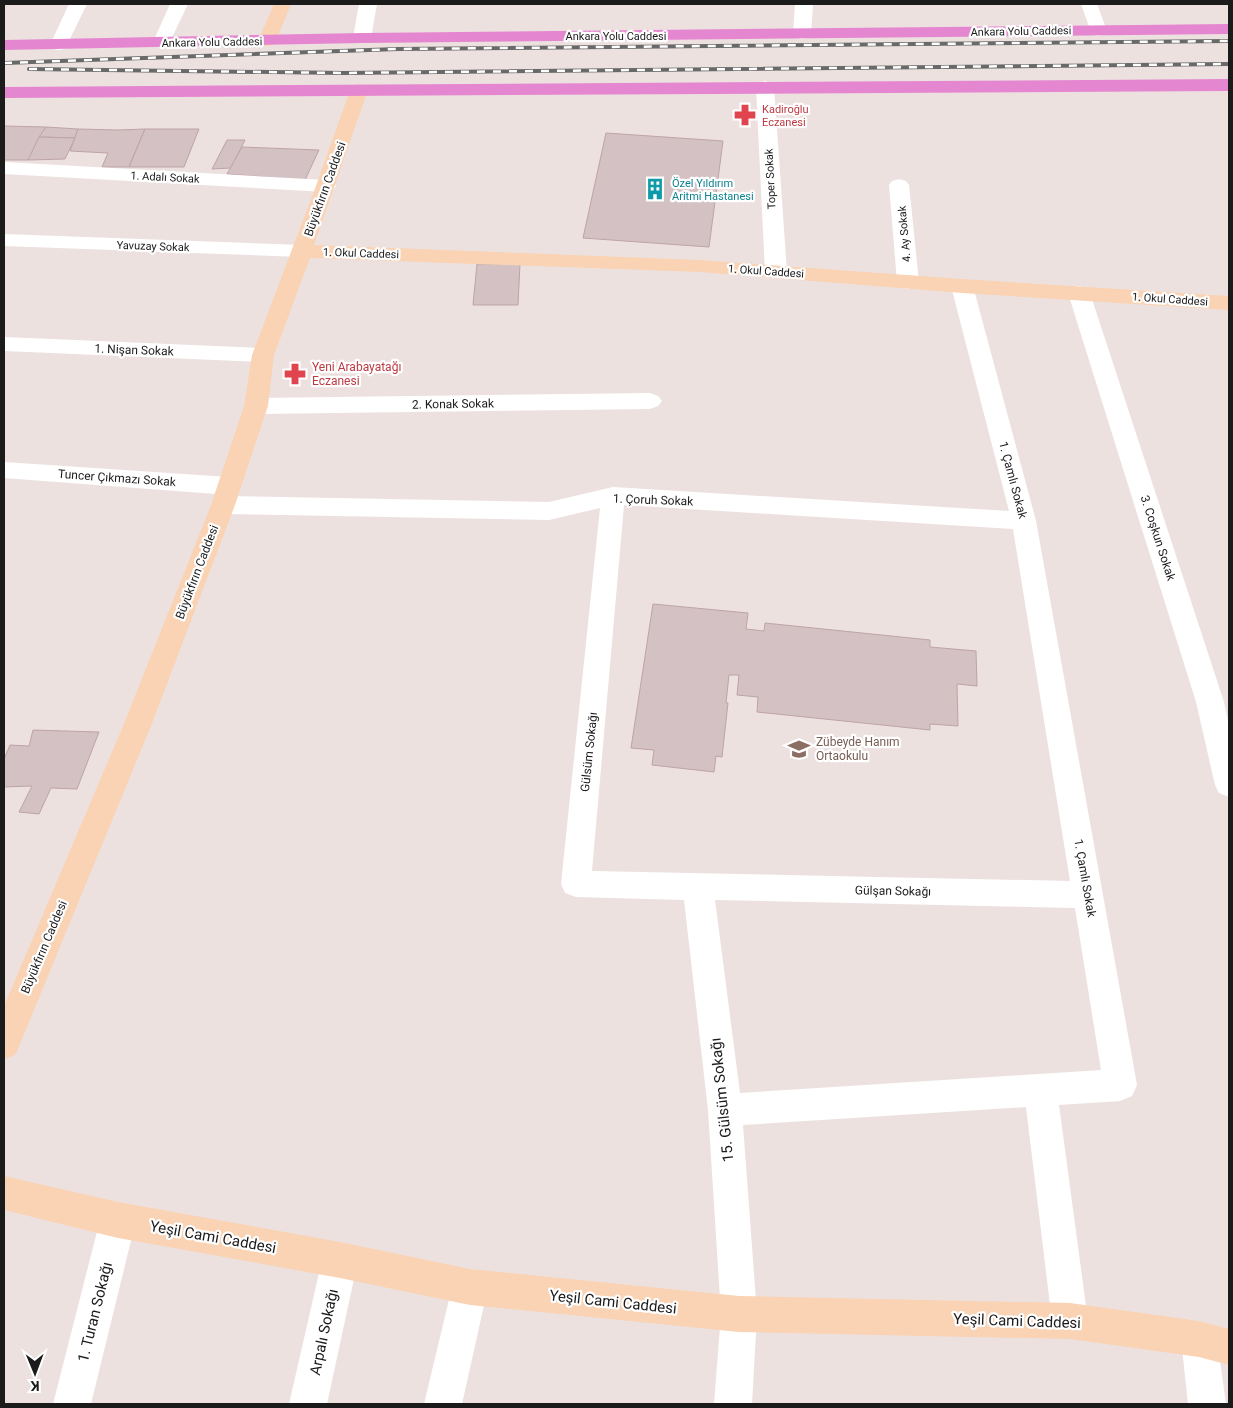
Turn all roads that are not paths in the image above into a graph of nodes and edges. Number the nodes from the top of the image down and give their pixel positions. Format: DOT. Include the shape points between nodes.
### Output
graph roads {
  1 [pos="78,4"];
  2 [pos="179,4"];
  3 [pos="282,4"];
  4 [pos="368,4"];
  5 [pos="804,4"];
  6 [pos="1089,4"];
  7 [pos="1229,29"];
  8 [pos="1098,31"];
  9 [pos="802,34"];
  10 [pos="362,38"];
  11 [pos="4,41"];
  12 [pos="267,41"];
  13 [pos="162,42"];
  14 [pos="59,44"];
  15 [pos="4,45"];
  16 [pos="1229,85"];
  17 [pos="765,86"];
  18 [pos="359,90"];
  19 [pos="4,94"];
  20 [pos="4,168"];
  21 [pos="899,185"];
  22 [pos="326,186"];
  23 [pos="4,240"];
  24 [pos="302,251"];
  25 [pos="776,272"];
  26 [pos="908,282"];
  27 [pos="962,286"];
  28 [pos="1079,293"];
  29 [pos="1229,303"];
  30 [pos="4,344"];
  31 [pos="263,355"];
  32 [pos="650,401"];
  33 [pos="256,406"];
  34 [pos="4,470"];
  35 [pos="226,496"];
  36 [pos="613,496"];
  37 [pos="1024,521"];
  38 [pos="1229,785"];
  39 [pos="698,886"];
  40 [pos="1088,895"];
  41 [pos="4,1044"];
  42 [pos="1041,1091"];
  43 [pos="725,1110"];
  44 [pos="4,1193"];
  45 [pos="118,1220"];
  46 [pos="340,1260"];
  47 [pos="470,1287"];
  48 [pos="739,1314"];
  49 [pos="1070,1321"];
  50 [pos="1214,1343"];
  51 [pos="72,1404"];
  52 [pos="308,1404"];
  53 [pos="442,1404"];
  54 [pos="733,1404"];
  55 [pos="1207,1404"];
  1 -- 14 [label="street"];
  2 -- 13 [label="street"];
  3 -- 12 [label="main road"];
  4 -- 10 [label="street"];
  5 -- 9 [label="street"];
  6 -- 8 [label="street"];
  7 -- 8 [label="highway, Ankara Yolu Caddesi"];
  8 -- 9 [label="highway, Ankara Yolu Caddesi"];
  9 -- 10 [label="highway, Ankara Yolu Caddesi"];
  10 -- 12 [label="highway, Ankara Yolu Caddesi"];
  11 -- 14 [label="highway"];
  12 -- 13 [label="highway, Ankara Yolu Caddesi"];
  13 -- 14 [label="highway, Ankara Yolu Caddesi"];
  14 -- 15 [label="highway, Ankara Yolu Caddesi"];
  16 -- 17 [label="highway"];
  17 -- 18 [label="highway"];
  17 -- 25 [label="street, Toper Sokak"];
  18 -- 19 [label="highway"];
  18 -- 22 [label="main road, Büyükfırın Caddesi"];
  20 -- 22 [label="street, 1. Adalı Sokak"];
  21 -- 26 [label="street, 4. Ay Sokak"];
  22 -- 24 [label="main road, Büyükfırın Caddesi"];
  23 -- 24 [label="street, Yavuzay Sokak"];
  24 -- 25 [label="main road, 1. Okul Caddesi" via="700,266"];
  24 -- 31 [label="main road, Büyükfırın Caddesi"];
  25 -- 26 [label="main road, 1. Okul Caddesi"];
  26 -- 27 [label="main road, 1. Okul Caddesi"];
  27 -- 28 [label="main road, 1. Okul Caddesi"];
  27 -- 37 [label="street, 1. Çamlı Sokak"];
  28 -- 29 [label="main road, 1. Okul Caddesi"];
  28 -- 38 [label="street, 3. Coşkun Sokak" via="1210,702"];
  30 -- 31 [label="street, 1. Nişan Sokak"];
  31 -- 33 [label="main road, Büyükfırın Caddesi"];
  32 -- 33 [label="street, 2. Konak Sokak"];
  33 -- 35 [label="main road, Büyükfırın Caddesi"];
  34 -- 35 [label="street, Tuncer Çıkmazı Sokak"];
  35 -- 36 [label="street, 1. Çoruh Sokak" via="548,511"];
  35 -- 41 [label="main road, Büyükfırın Caddesi" via="137,726"];
  36 -- 37 [label="street, 1. Çoruh Sokak"];
  36 -- 39 [label="street, Gülsüm Sokağı" via="576,884"];
  37 -- 40 [label="street, 1. Çamlı Sokak"];
  39 -- 40 [label="street, Gülşan Sokağı"];
  39 -- 43 [label="street, 15. Gülsüm Sokağı"];
  40 -- 42 [label="street, 1. Çamlı Sokak" via="1120,1085"];
  42 -- 43 [label="street, 1. Çamlı Sokak"];
  42 -- 49 [label="street"];
  43 -- 48 [label="street, 15. Gülsüm Sokağı"];
  44 -- 45 [label="main road, Yeşil Cami Caddesi"];
  45 -- 46 [label="main road, Yeşil Cami Caddesi"];
  45 -- 51 [label="street, 1. Turan Sokağı"];
  46 -- 47 [label="main road, Yeşil Cami Caddesi"];
  46 -- 52 [label="street, Arpalı Sokağı"];
  47 -- 48 [label="main road, Yeşil Cami Caddesi"];
  47 -- 53 [label="street"];
  48 -- 49 [label="main road, Yeşil Cami Caddesi"];
  48 -- 54 [label="street, 15. Gülsüm Sokağı"];
  49 -- 50 [label="main road, Yeşil Cami Caddesi"];
  50 -- 55 [label="street"];
}
